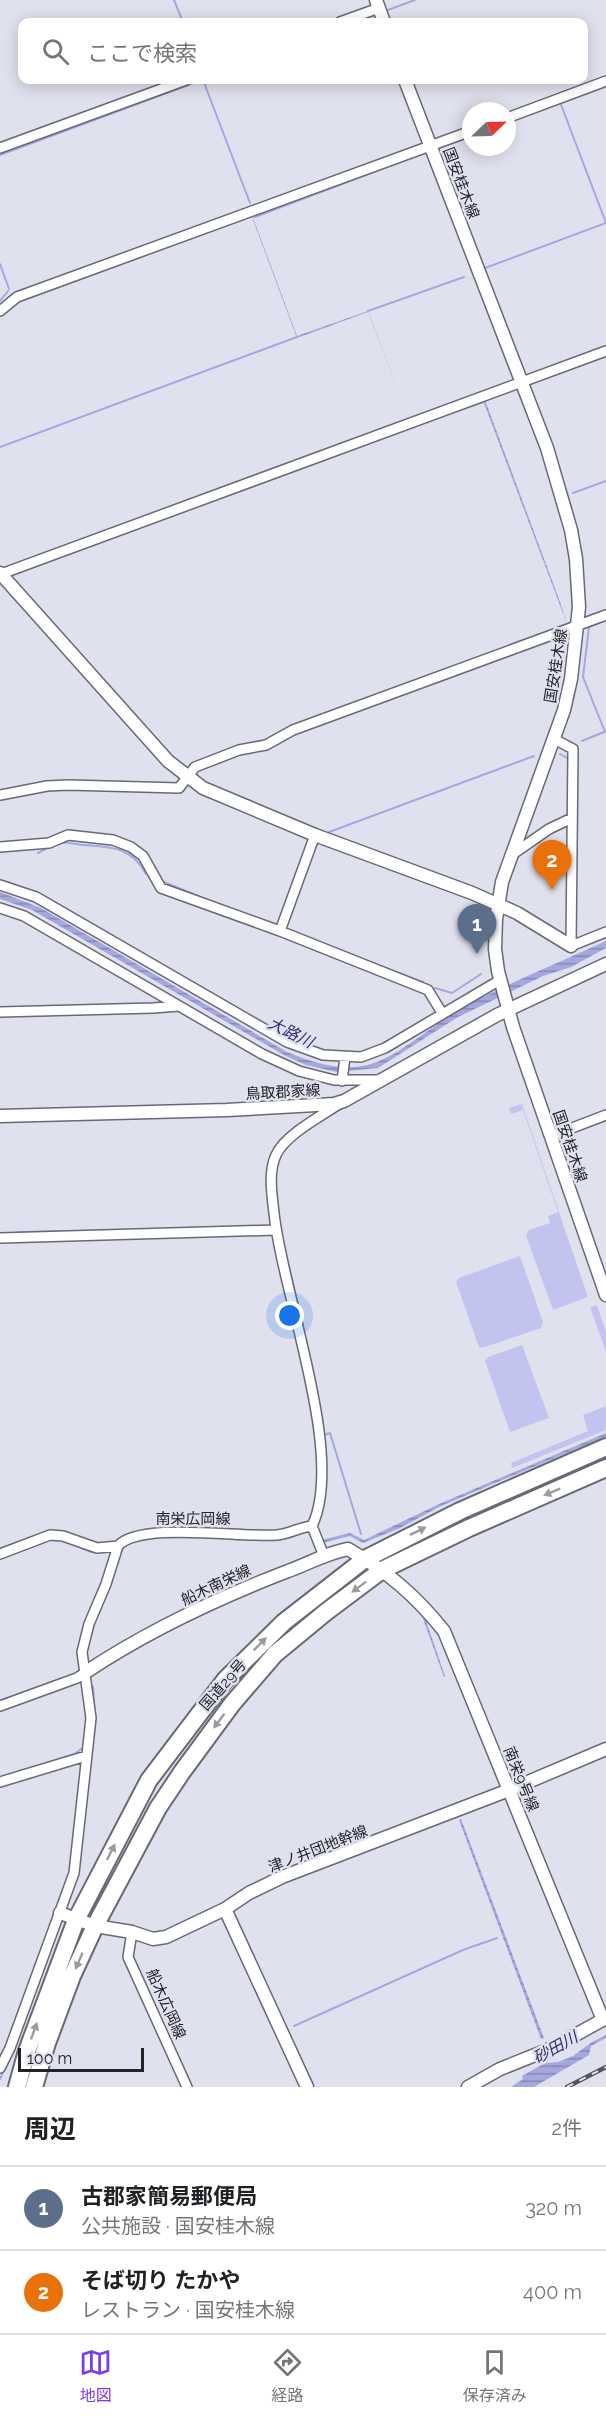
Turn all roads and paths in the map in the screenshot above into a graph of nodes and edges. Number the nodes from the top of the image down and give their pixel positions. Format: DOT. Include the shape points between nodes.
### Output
graph roads {
  1 [pos="377,4"];
  2 [pos="348,18"];
  3 [pos="382,18"];
  4 [pos="606,81"];
  5 [pos="175,84"];
  6 [pos="406,84"];
  7 [pos="516,115"];
  8 [pos="462,135"];
  9 [pos="430,147"];
  10 [pos="0,148"];
  11 [pos="0,311"];
  12 [pos="606,351"];
  13 [pos="523,382"];
  14 [pos="0,574"];
  15 [pos="606,615"];
  16 [pos="577,626"];
  17 [pos="554,739"];
  18 [pos="187,775"];
  19 [pos="0,795"];
  20 [pos="572,818"];
  21 [pos="315,835"];
  22 [pos="0,847"];
  23 [pos="510,856"];
  24 [pos="0,885"];
  25 [pos="498,905"];
  26 [pos="0,908"];
  27 [pos="280,931"];
  28 [pos="606,932"];
  29 [pos="572,946"];
  30 [pos="606,964"];
  31 [pos="501,982"];
  32 [pos="507,1004"];
  33 [pos="179,1005"];
  34 [pos="0,1012"];
  35 [pos="442,1013"];
  36 [pos="345,1058"];
  37 [pos="380,1080"];
  38 [pos="342,1081"];
  39 [pos="344,1101"];
  40 [pos="606,1115"];
  41 [pos="0,1116"];
  42 [pos="551,1136"];
  43 [pos="276,1230"];
  44 [pos="0,1238"];
  45 [pos="606,1295"];
  46 [pos="606,1447"];
  47 [pos="606,1468"];
  48 [pos="312,1526"];
  49 [pos="118,1546"];
  50 [pos="0,1554"];
  51 [pos="324,1556"];
  52 [pos="365,1559"];
  53 [pos="382,1570"];
  54 [pos="86,1672"];
  55 [pos="0,1706"];
  56 [pos="606,1749"];
  57 [pos="86,1756"];
  58 [pos="0,1782"];
  59 [pos="509,1790"];
  60 [pos="225,1909"];
  61 [pos="60,1913"];
  62 [pos="76,1920"];
  63 [pos="95,1926"];
  64 [pos="132,1932"];
  65 [pos="604,2019"];
  66 [pos="0,2066"];
  67 [pos="17,2087"];
  68 [pos="34,2087"];
  69 [pos="187,2087"];
  70 [pos="307,2087"];
  71 [pos="468,2087"];
  1 -- 2 [label="street"];
  1 -- 3 [label="street"];
  4 -- 7 [label="street"];
  5 -- 10 [label="street"];
  6 -- 9 [label="street, 国安桂木線"];
  8 -- 9 [label="street"];
  9 -- 11 [label="street" via="17,297"];
  9 -- 13 [label="street, 国安桂木線"];
  12 -- 13 [label="street"];
  13 -- 14 [label="street"];
  13 -- 16 [label="street, 国安桂木線" via="571,530 578,582"];
  14 -- 18 [label="street" via="168,761"];
  15 -- 16 [label="street"];
  16 -- 17 [label="street, 国安桂木線" via="571,680"];
  16 -- 18 [label="street" via="293,730 266,745 216,758"];
  17 -- 20 [label="street" via="573,749"];
  17 -- 23 [label="street, 国安桂木線"];
  18 -- 19 [label="street" via="179,788 68,784"];
  18 -- 21 [label="street" via="203,788"];
  20 -- 23 [label="street"];
  20 -- 29 [label="street"];
  21 -- 25 [label="street"];
  21 -- 27 [label="street"];
  22 -- 27 [label="street" via="49,843 68,835 113,840 143,856 161,888"];
  23 -- 25 [label="street, 国安桂木線"];
  24 -- 36 [label="street" via="36,897 288,1042 314,1053"];
  25 -- 29 [label="street"];
  25 -- 31 [label="street, 国安桂木線" via="495,949"];
  26 -- 33 [label="street" via="24,916"];
  27 -- 35 [label="street" via="428,990"];
  28 -- 29 [label="street"];
  30 -- 32 [label="street, 鳥取郡家線"];
  31 -- 32 [label="street, 国安桂木線"];
  31 -- 35 [label="street"];
  32 -- 37 [label="street, 鳥取郡家線"];
  32 -- 42 [label="street, 国安桂木線"];
  33 -- 34 [label="street"];
  33 -- 38 [label="street" via="285,1065"];
  35 -- 36 [label="street" via="385,1048"];
  36 -- 38 [label="street"];
  37 -- 38 [label="street"];
  37 -- 39 [label="street, 鳥取郡家線"];
  39 -- 41 [label="street, 鳥取郡家線" via="319,1106"];
  39 -- 43 [label="street" via="282,1144 275,1156 271,1192"];
  40 -- 42 [label="street"];
  42 -- 45 [label="street, 国安桂木線"];
  43 -- 44 [label="street"];
  43 -- 48 [label="street" via="318,1423 320,1500"];
  52 -- 46 [label="highway, 国道29号, one-way" via="496,1494"];
  47 -- 53 [label="highway, 国道29号, one-way"];
  48 -- 49 [label="street, 南栄広岡線" via="278,1535 143,1534"];
  48 -- 51 [label="street"];
  49 -- 50 [label="street" via="97,1548 50,1535"];
  49 -- 54 [label="street" via="89,1624 82,1652"];
  51 -- 52 [label="street, 船木南栄線" via="348,1549"];
  51 -- 54 [label="street, 船木南栄線" via="180,1618"];
  52 -- 53 [label="street, 南栄9号線"];
  62 -- 52 [label="highway, 国道29号, one-way" via="149,1780 218,1688 284,1622"];
  53 -- 59 [label="street, 南栄9号線" via="422,1603 444,1631"];
  53 -- 63 [label="highway, 国道29号, one-way" via="275,1654 232,1704 158,1808"];
  54 -- 55 [label="street"];
  54 -- 57 [label="street" via="91,1718"];
  56 -- 59 [label="street, 津ノ井団地幹線"];
  57 -- 58 [label="street"];
  57 -- 61 [label="street" via="74,1873"];
  59 -- 60 [label="street, 津ノ井団地幹線" via="282,1877"];
  59 -- 65 [label="street, 南栄9号線"];
  60 -- 64 [label="street, 津ノ井団地幹線" via="166,1937 153,1939"];
  60 -- 70 [label="street"];
  61 -- 62 [label="street, 津ノ井団地幹線"];
  61 -- 66 [label="street"];
  62 -- 63 [label="street, 津ノ井団地幹線"];
  67 -- 62 [label="highway, 国道29号, one-way"];
  63 -- 64 [label="street, 津ノ井団地幹線"];
  63 -- 68 [label="highway, 国道29号, one-way" via="72,1976"];
  64 -- 69 [label="street, 船木広岡線" via="128,1957"];
  65 -- 71 [label="street"];
}
